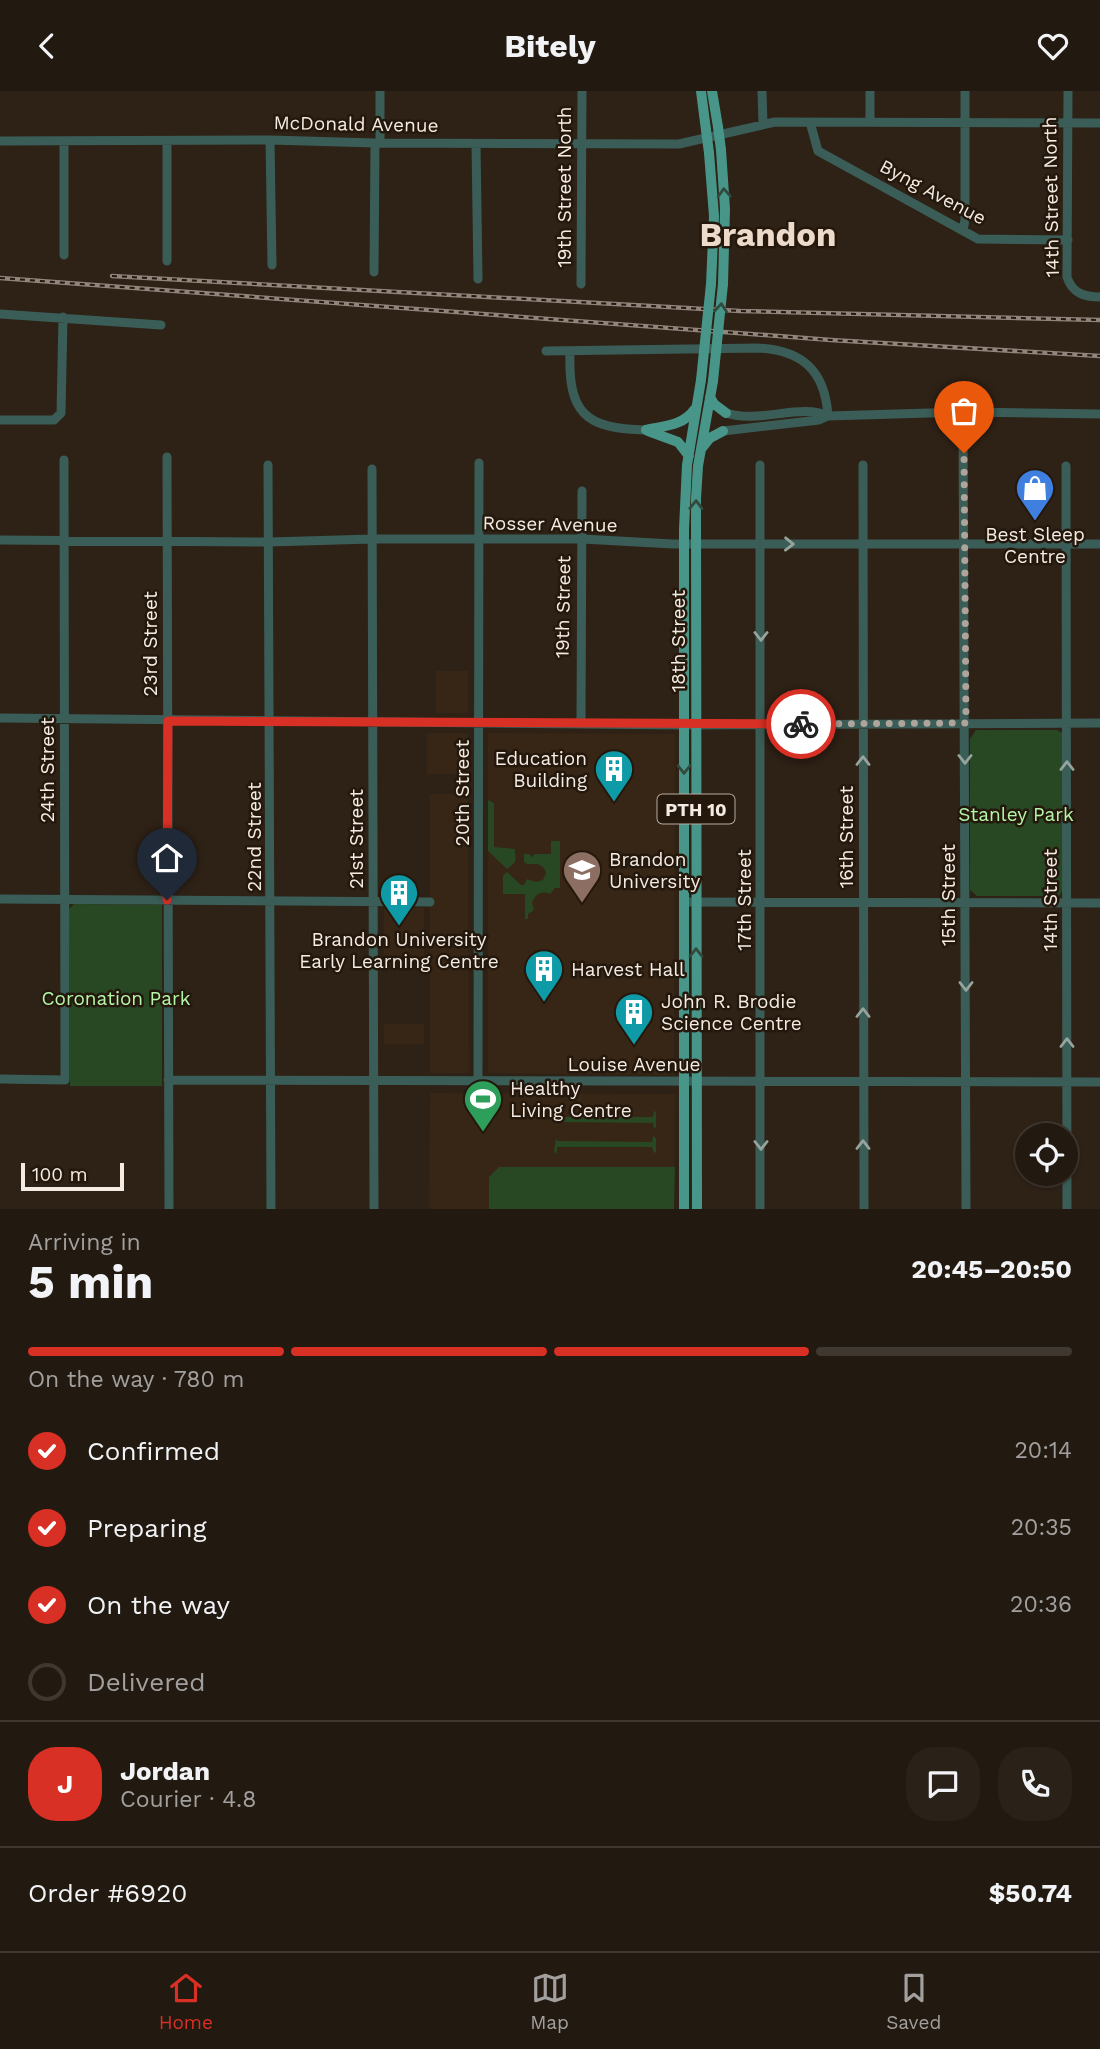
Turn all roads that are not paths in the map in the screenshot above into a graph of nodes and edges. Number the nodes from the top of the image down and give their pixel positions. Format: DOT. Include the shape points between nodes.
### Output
graph roads {
  1 [pos="380,91"];
  2 [pos="582,91"];
  3 [pos="701,91"];
  4 [pos="712,91"];
  5 [pos="762,91"];
  6 [pos="870,91"];
  7 [pos="965,91"];
  8 [pos="1068,91"];
  9 [pos="810,122"];
  10 [pos="870,122"];
  11 [pos="966,123"];
  12 [pos="1068,123"];
  13 [pos="1100,123"];
  14 [pos="763,124"];
  15 [pos="711,132"];
  16 [pos="270,140"];
  17 [pos="0,141"];
  18 [pos="64,141"];
  19 [pos="167,141"];
  20 [pos="378,143"];
  21 [pos="476,143"];
  22 [pos="582,144"];
  23 [pos="715,152"];
  24 [pos="963,230"];
  25 [pos="1068,240"];
  26 [pos="64,255"];
  27 [pos="167,261"];
  28 [pos="272,265"];
  29 [pos="374,272"];
  30 [pos="478,279"];
  31 [pos="581,284"];
  32 [pos="1100,297"];
  33 [pos="0,314"];
  34 [pos="63,317"];
  35 [pos="162,325"];
  36 [pos="546,351"];
  37 [pos="570,352"];
  38 [pos="707,380"];
  39 [pos="710,397"];
  40 [pos="696,406"];
  41 [pos="963,412"];
  42 [pos="726,413"];
  43 [pos="1100,414"];
  44 [pos="828,416"];
  45 [pos="0,420"];
  46 [pos="646,430"];
  47 [pos="723,431"];
  48 [pos="701,450"];
  49 [pos="689,456"];
  50 [pos="167,457"];
  51 [pos="64,460"];
  52 [pos="479,463"];
  53 [pos="268,465"];
  54 [pos="760,465"];
  55 [pos="863,465"];
  56 [pos="1066,466"];
  57 [pos="372,469"];
  58 [pos="582,491"];
  59 [pos="372,539"];
  60 [pos="479,539"];
  61 [pos="582,539"];
  62 [pos="0,540"];
  63 [pos="64,540"];
  64 [pos="167,541"];
  65 [pos="270,542"];
  66 [pos="761,543"];
  67 [pos="690,544"];
  68 [pos="863,544"];
  69 [pos="965,544"];
  70 [pos="1068,544"];
  71 [pos="1100,544"];
  72 [pos="0,718"];
  73 [pos="65,720"];
  74 [pos="168,721"];
  75 [pos="373,721"];
  76 [pos="271,722"];
  77 [pos="479,722"];
  78 [pos="581,723"];
  79 [pos="966,723"];
  80 [pos="1068,723"];
  81 [pos="1100,723"];
  82 [pos="696,724"];
  83 [pos="761,724"];
  84 [pos="863,724"];
  85 [pos="684,725"];
  86 [pos="0,899"];
  87 [pos="65,899"];
  88 [pos="167,900"];
  89 [pos="271,902"];
  90 [pos="374,902"];
  91 [pos="430,902"];
  92 [pos="684,902"];
  93 [pos="696,903"];
  94 [pos="761,903"];
  95 [pos="863,903"];
  96 [pos="965,903"];
  97 [pos="1067,903"];
  98 [pos="1100,903"];
  99 [pos="0,1079"];
  100 [pos="168,1080"];
  101 [pos="270,1081"];
  102 [pos="373,1081"];
  103 [pos="478,1081"];
  104 [pos="863,1081"];
  105 [pos="966,1081"];
  106 [pos="684,1082"];
  107 [pos="696,1082"];
  108 [pos="761,1082"];
  109 [pos="1067,1082"];
  110 [pos="1100,1082"];
  111 [pos="696,1168"];
  112 [pos="169,1209"];
  113 [pos="271,1209"];
  114 [pos="374,1209"];
  115 [pos="681,1209"];
  116 [pos="696,1209"];
  117 [pos="702,1209"];
  118 [pos="760,1209"];
  119 [pos="864,1209"];
  120 [pos="966,1209"];
  121 [pos="1067,1209"];
  1 -- 20 [label="street"];
  2 -- 22 [label="street, 19th Street North"];
  3 -- 15 [label="main road, PTH 10"];
  4 -- 15 [label="main road, PTH 10"];
  5 -- 14 [label="street"];
  6 -- 10 [label="street"];
  7 -- 11 [label="street"];
  8 -- 12 [label="street, 14th Street North"];
  9 -- 10 [label="street, McDonald Avenue"];
  9 -- 14 [label="street, McDonald Avenue"];
  9 -- 24 [label="street, Byng Avenue" via="818,151"];
  10 -- 11 [label="street, McDonald Avenue"];
  11 -- 12 [label="street, McDonald Avenue"];
  11 -- 24 [label="street"];
  12 -- 13 [label="street, McDonald Avenue"];
  12 -- 25 [label="street, 14th Street North"];
  14 -- 15 [label="street, McDonald Avenue"];
  15 -- 22 [label="street, McDonald Avenue" via="679,144"];
  15 -- 23 [label="main road, PTH 10, bridge"];
  16 -- 19 [label="street, McDonald Avenue"];
  16 -- 20 [label="street, McDonald Avenue"];
  16 -- 28 [label="street"];
  17 -- 18 [label="street, McDonald Avenue"];
  18 -- 19 [label="street, McDonald Avenue"];
  18 -- 26 [label="street"];
  19 -- 27 [label="street"];
  20 -- 21 [label="street, McDonald Avenue"];
  20 -- 29 [label="street"];
  21 -- 22 [label="street, McDonald Avenue"];
  21 -- 30 [label="street"];
  22 -- 31 [label="street, 19th Street North"];
  23 -- 38 [label="main road, 18th Street / PTH 10, bridge"];
  38 -- 23 [label="main road, 18th Street / PTH 10, one-way, bridge" via="723,284 725,209"];
  24 -- 25 [label="street, Byng Avenue" via="978,239"];
  25 -- 32 [label="street, 14th Street North" via="1070,286 1083,295"];
  33 -- 34 [label="street"];
  34 -- 35 [label="street"];
  34 -- 45 [label="street" via="61,413 54,420"];
  36 -- 37 [label="street"];
  37 -- 44 [label="street" via="757,348 786,352 806,362 817,376"];
  37 -- 46 [label="street" via="571,389 585,414 612,429"];
  38 -- 39 [label="main road, 18th Street / PTH 10"];
  38 -- 40 [label="main road, 18th Street / PTH 10"];
  39 -- 42 [label="main road"];
  39 -- 48 [label="main road, 18th Street / PTH 10"];
  40 -- 46 [label="main road" via="678,423"];
  40 -- 49 [label="main road, 18th Street / PTH 10"];
  41 -- 43 [label="street"];
  41 -- 44 [label="street"];
  41 -- 69 [label="street, 15th Street"];
  42 -- 44 [label="street" via="751,418 813,412"];
  44 -- 47 [label="street"];
  46 -- 49 [label="main road" via="678,442"];
  47 -- 48 [label="main road"];
  67 -- 48 [label="main road, 18th Street / PTH 10, one-way"];
  49 -- 67 [label="main road, 18th Street / PTH 10"];
  50 -- 64 [label="street, 23rd Street"];
  51 -- 63 [label="street, 24th Street"];
  52 -- 60 [label="street, 20th Street"];
  53 -- 65 [label="street, 22nd Street"];
  54 -- 66 [label="street, 17th Street"];
  55 -- 68 [label="street, 16th Street"];
  56 -- 70 [label="street, 14th Street"];
  57 -- 59 [label="street, 21st Street"];
  58 -- 61 [label="street, 19th Street"];
  59 -- 60 [label="street, Rosser Avenue"];
  59 -- 65 [label="street, Rosser Avenue"];
  59 -- 75 [label="street, 21st Street"];
  60 -- 61 [label="street, Rosser Avenue"];
  60 -- 77 [label="street, 20th Street"];
  61 -- 67 [label="street, Rosser Avenue"];
  61 -- 78 [label="street, 19th Street"];
  62 -- 63 [label="street, Rosser Avenue"];
  63 -- 64 [label="street, Rosser Avenue"];
  63 -- 73 [label="street, 24th Street"];
  64 -- 65 [label="street, Rosser Avenue"];
  64 -- 74 [label="street, 23rd Street"];
  65 -- 76 [label="street, 22nd Street"];
  66 -- 67 [label="street, Rosser Avenue"];
  66 -- 68 [label="street, Rosser Avenue, one-way"];
  66 -- 83 [label="street, 17th Street, one-way"];
  67 -- 82 [label="main road, 18th Street / PTH 10"];
  67 -- 85 [label="main road, 18th Street / PTH 10"];
  68 -- 69 [label="street, Rosser Avenue"];
  68 -- 84 [label="street, 16th Street"];
  69 -- 70 [label="street, Rosser Avenue"];
  69 -- 79 [label="street, 15th Street"];
  70 -- 71 [label="street, Rosser Avenue"];
  70 -- 80 [label="street, 14th Street"];
  72 -- 73 [label="street"];
  73 -- 74 [label="street"];
  73 -- 87 [label="street, 24th Street"];
  74 -- 76 [label="street"];
  74 -- 88 [label="street, 23rd Street"];
  75 -- 76 [label="street"];
  75 -- 77 [label="street"];
  75 -- 90 [label="street, 21st Street"];
  76 -- 89 [label="street, 22nd Street"];
  77 -- 78 [label="street"];
  77 -- 103 [label="street, 20th Street"];
  78 -- 85 [label="street"];
  79 -- 80 [label="street"];
  79 -- 84 [label="street"];
  79 -- 96 [label="street, 15th Street, one-way"];
  80 -- 81 [label="street"];
  97 -- 80 [label="street, 14th Street, one-way"];
  82 -- 83 [label="street"];
  82 -- 85 [label="street"];
  82 -- 93 [label="main road, 18th Street / PTH 10"];
  83 -- 84 [label="street"];
  83 -- 94 [label="street, 17th Street"];
  95 -- 84 [label="street, 16th Street, one-way"];
  85 -- 92 [label="main road, 18th Street / PTH 10, one-way"];
  86 -- 87 [label="street"];
  87 -- 88 [label="street"];
  87 -- 99 [label="street, 24th Street" via="65,1080"];
  88 -- 89 [label="street"];
  88 -- 100 [label="street, 23rd Street"];
  89 -- 90 [label="street"];
  89 -- 101 [label="street, 22nd Street"];
  90 -- 91 [label="street"];
  90 -- 102 [label="street, 21st Street"];
  92 -- 93 [label="street"];
  92 -- 106 [label="main road, 18th Street / PTH 10"];
  93 -- 94 [label="street"];
  107 -- 93 [label="main road, 18th Street / PTH 10, one-way"];
  94 -- 95 [label="street"];
  94 -- 108 [label="street, 17th Street"];
  95 -- 96 [label="street"];
  104 -- 95 [label="street, 16th Street, one-way"];
  96 -- 97 [label="street"];
  96 -- 105 [label="street, 15th Street, one-way"];
  97 -- 98 [label="street"];
  109 -- 97 [label="street, 14th Street, one-way"];
  100 -- 101 [label="street, Louise Avenue"];
  100 -- 112 [label="street, 23rd Street"];
  101 -- 102 [label="street, Louise Avenue"];
  101 -- 113 [label="street, 22nd Street"];
  102 -- 103 [label="street, Louise Avenue"];
  102 -- 114 [label="street, 21st Street"];
  103 -- 106 [label="street, Louise Avenue"];
  104 -- 105 [label="street, Louise Avenue"];
  104 -- 108 [label="street, Louise Avenue"];
  119 -- 104 [label="street, 16th Street, one-way"];
  105 -- 109 [label="street, Louise Avenue"];
  105 -- 120 [label="street, 15th Street"];
  106 -- 107 [label="street, Louise Avenue"];
  106 -- 115 [label="main road, 18th Street / PTH 10"];
  107 -- 108 [label="street, Louise Avenue"];
  107 -- 111 [label="main road, 18th Street / PTH 10"];
  108 -- 118 [label="street, 17th Street, one-way"];
  109 -- 110 [label="street, Louise Avenue"];
  109 -- 121 [label="street, 14th Street"];
  111 -- 116 [label="main road, 18th Street / PTH 10"];
  111 -- 117 [label="main road"];
}
